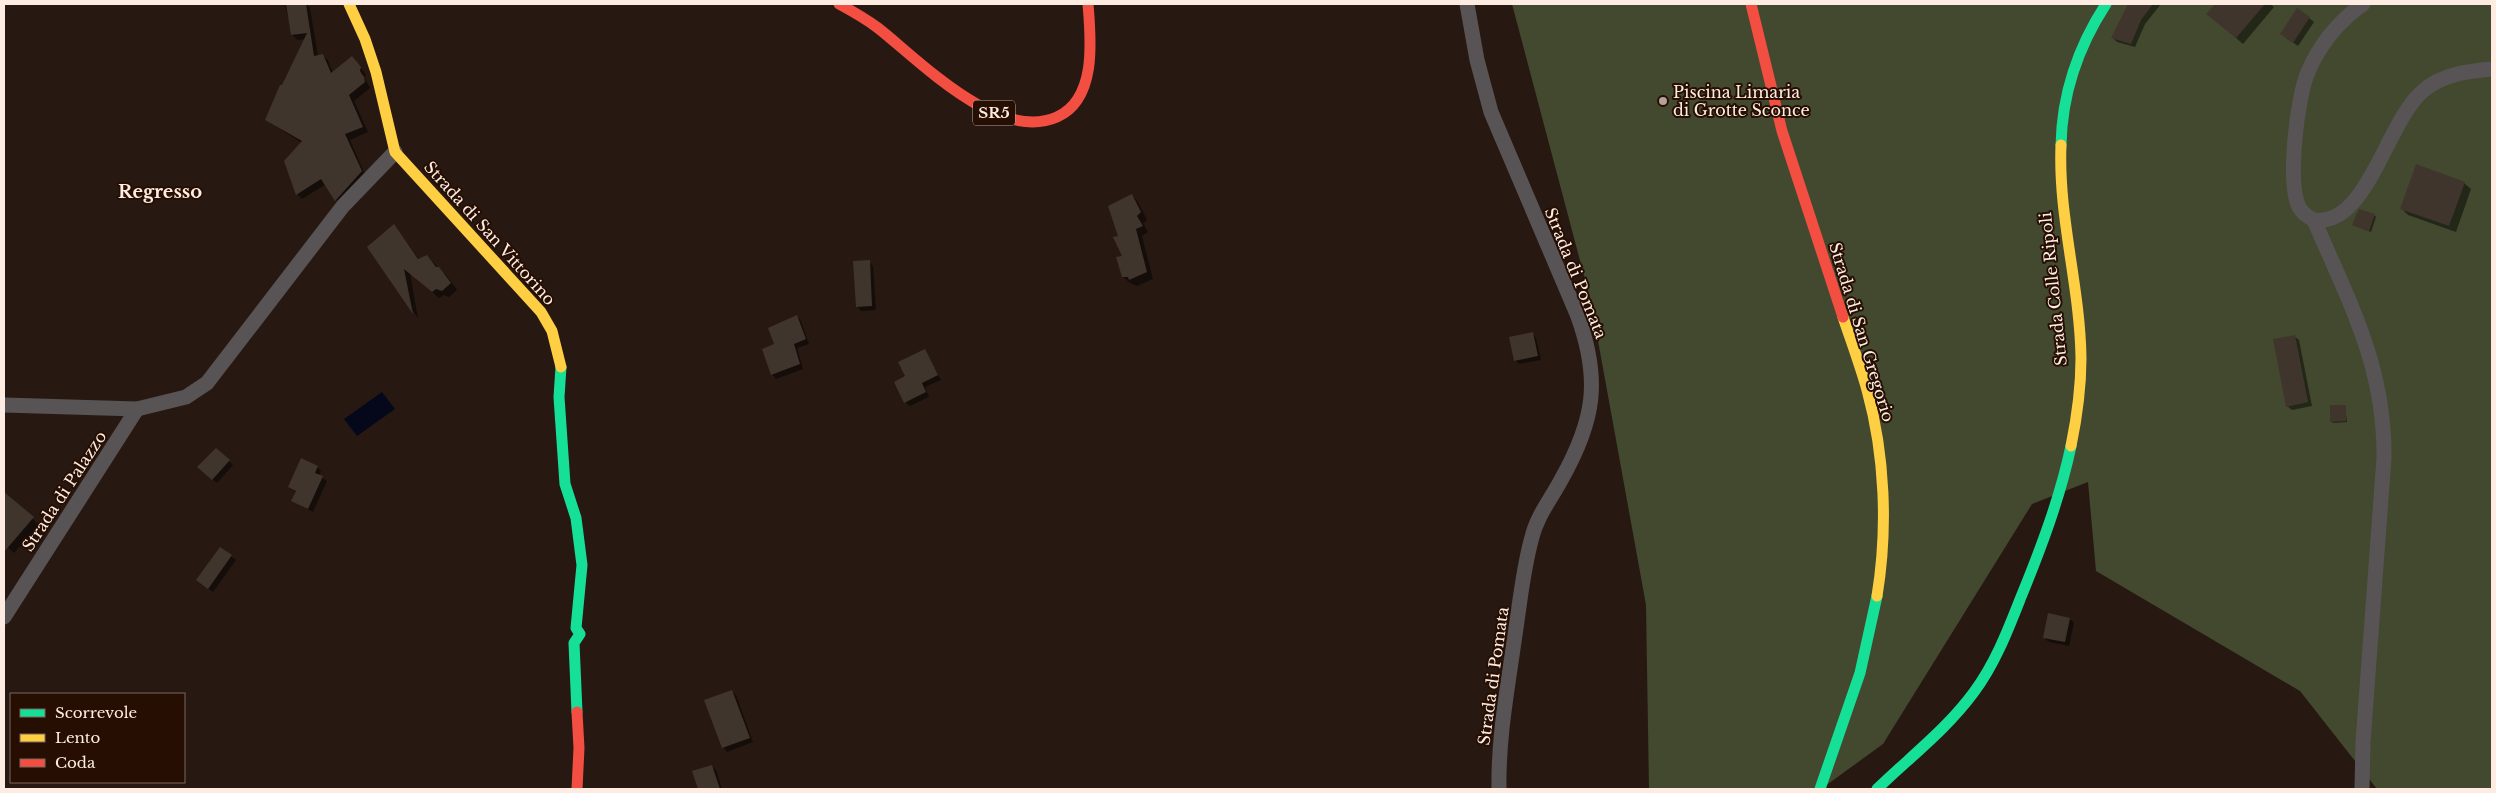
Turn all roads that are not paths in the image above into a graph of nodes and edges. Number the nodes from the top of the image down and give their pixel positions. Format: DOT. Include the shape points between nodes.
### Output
graph roads {
  1 [pos="349,4"];
  2 [pos="839,4"];
  3 [pos="1088,4"];
  4 [pos="1467,4"];
  5 [pos="1752,4"];
  6 [pos="2106,4"];
  7 [pos="2363,4"];
  8 [pos="2492,69"];
  9 [pos="396,152"];
  10 [pos="2314,220"];
  11 [pos="4,405"];
  12 [pos="137,409"];
  13 [pos="4,617"];
  14 [pos="577,789"];
  15 [pos="1499,789"];
  16 [pos="1820,789"];
  17 [pos="1877,789"];
  18 [pos="2362,789"];
  1 -- 9 [label="street, Strada di San Vittorino" via="376,72"];
  2 -- 3 [label="street, SR5" via="877,28 920,65 985,108 1018,120 1037,122 1062,115 1080,96 1088,69"];
  4 -- 15 [label="street, Strada di Pomata" via="1488,101 1577,314 1593,379 1590,410 1577,447 1539,519 1528,550 1503,718"];
  5 -- 16 [label="street, Strada di San Gregorio" via="1774,104 1865,385 1880,453 1881,537 1872,625 1863,663"];
  6 -- 17 [label="street, Strada Colle Ripoli" via="2081,48 2062,124 2061,200 2077,316 2080,364 2073,432 2059,496 2007,632 1987,672 1962,708"];
  7 -- 10 [label="street" via="2345,18 2326,41 2308,71 2300,96 2294,185 2300,208"];
  8 -- 10 [label="street" via="2453,75 2423,90 2401,116 2372,175 2351,205 2335,218"];
  9 -- 12 [label="street" via="343,206 207,383 186,397"];
  9 -- 14 [label="street, Strada di San Vittorino" via="541,312 552,331 561,362 565,484 576,518 582,565 576,628 580,634 574,643 579,748"];
  10 -- 18 [label="street" via="2362,329 2377,377 2383,414 2384,458 2362,742"];
  11 -- 12 [label="street"];
  12 -- 13 [label="street, Strada di Palazzo"];
}
